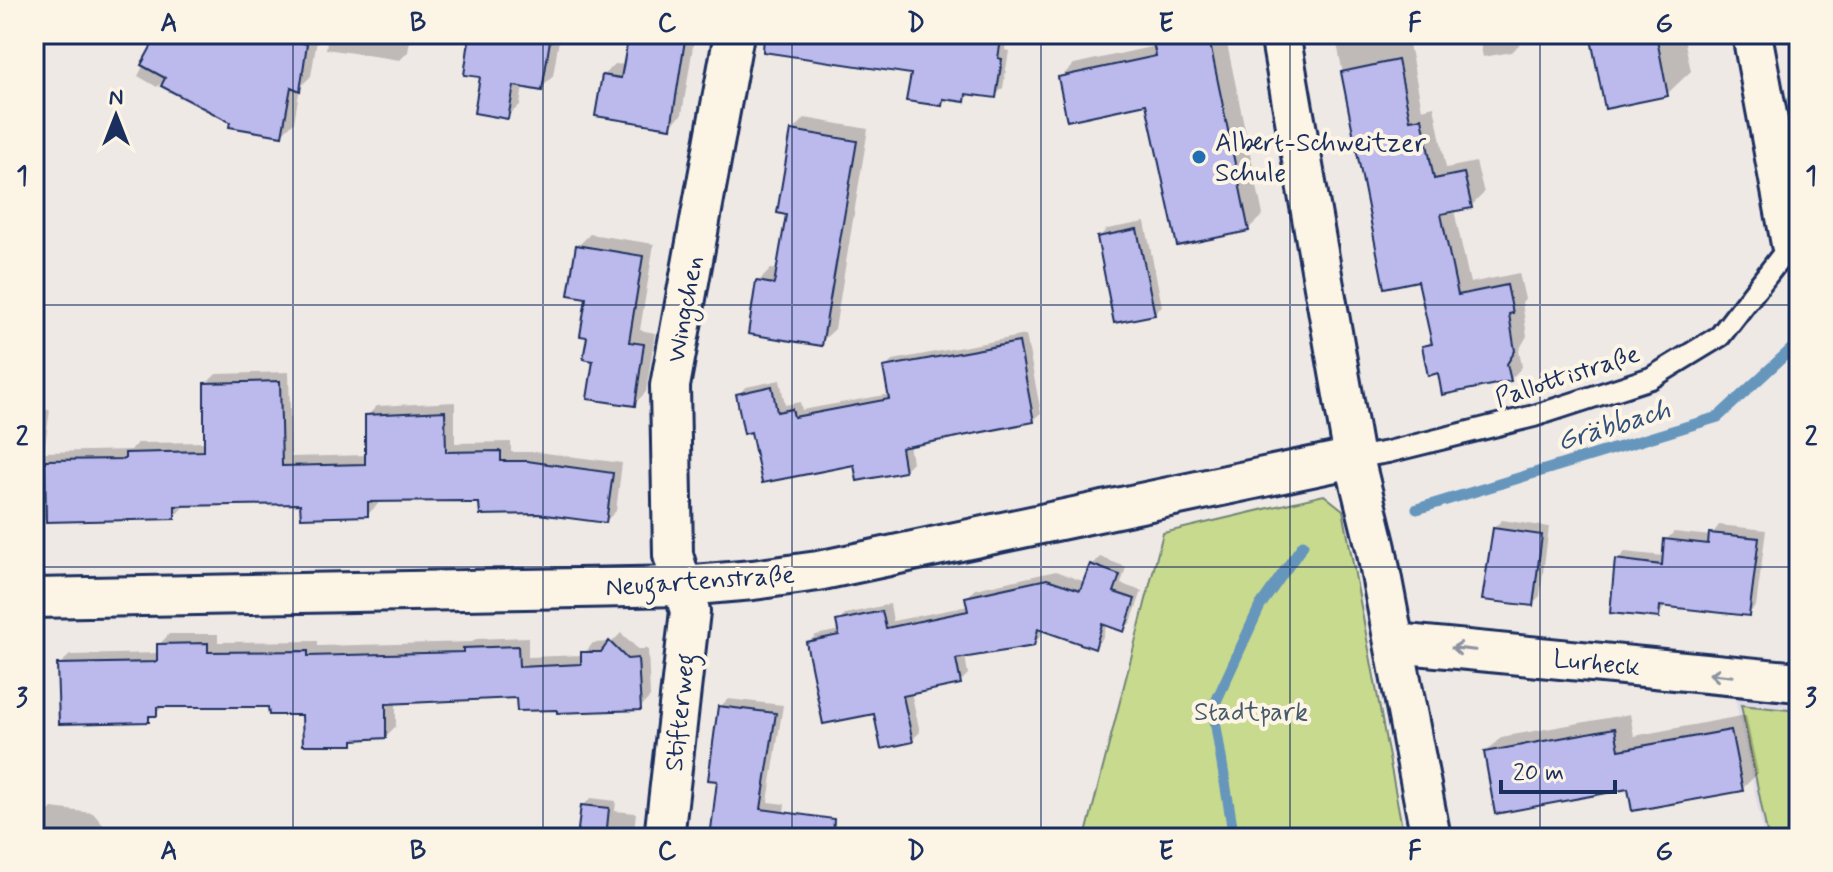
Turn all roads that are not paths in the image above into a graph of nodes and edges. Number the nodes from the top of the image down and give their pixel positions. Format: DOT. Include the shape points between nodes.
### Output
graph roads {
  1 [pos="734,34"];
  2 [pos="1280,34"];
  3 [pos="1752,34"];
  4 [pos="1791,244"];
  5 [pos="1354,458"];
  6 [pos="683,586"];
  7 [pos="34,598"];
  8 [pos="1395,643"];
  9 [pos="1799,682"];
  10 [pos="664,838"];
  11 [pos="1431,838"];
  1 -- 6 [label="street, Wingchen" via="670,386 673,555"];
  2 -- 5 [label="street"];
  3 -- 4 [label="street"];
  4 -- 5 [label="lane, Pallottistraße" via="1720,336 1651,378 1534,416"];
  5 -- 6 [label="street, Neugartenstraße" via="818,571"];
  5 -- 8 [label="street"];
  6 -- 7 [label="street, Neugartenstraße"];
  6 -- 10 [label="street, Stifterweg" via="690,611"];
  9 -- 8 [label="street, Lurheck, one-way"];
  8 -- 11 [label="street"];
}
